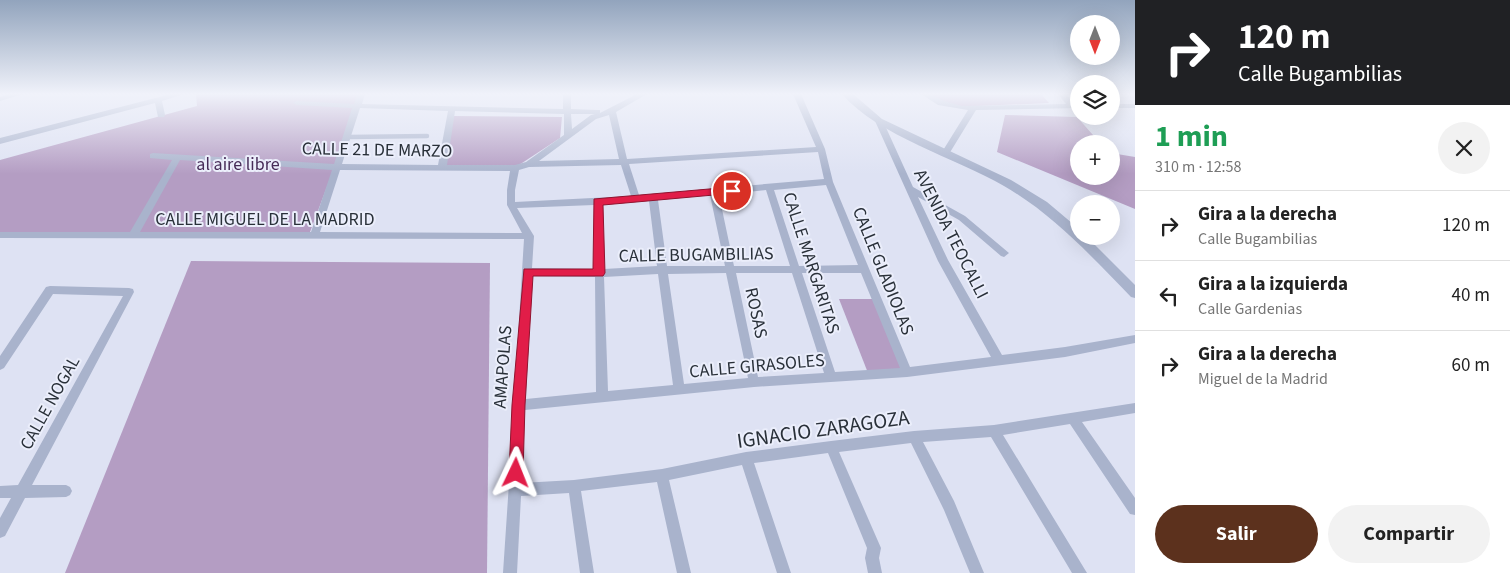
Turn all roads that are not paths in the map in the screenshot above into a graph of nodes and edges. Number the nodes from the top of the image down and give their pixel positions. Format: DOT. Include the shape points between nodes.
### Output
graph roads {
  1 [pos="78,121"];
  2 [pos="353,121"];
  3 [pos="450,121"];
  4 [pos="567,121"];
  5 [pos="588,121"];
  6 [pos="614,121"];
  7 [pos="809,121"];
  8 [pos="878,121"];
  9 [pos="965,121"];
  10 [pos="568,135"];
  11 [pos="427,136"];
  12 [pos="348,137"];
  13 [pos="0,141"];
  14 [pos="821,149"];
  15 [pos="946,152"];
  16 [pos="153,156"];
  17 [pos="178,158"];
  18 [pos="624,162"];
  19 [pos="529,164"];
  20 [pos="337,167"];
  21 [pos="442,167"];
  22 [pos="515,168"];
  23 [pos="829,182"];
  24 [pos="769,187"];
  25 [pos="909,188"];
  26 [pos="714,192"];
  27 [pos="653,197"];
  28 [pos="636,199"];
  29 [pos="598,202"];
  30 [pos="511,205"];
  31 [pos="1070,228"];
  32 [pos="0,235"];
  33 [pos="133,235"];
  34 [pos="314,236"];
  35 [pos="529,236"];
  36 [pos="1088,245"];
  37 [pos="1004,253"];
  38 [pos="865,269"];
  39 [pos="662,270"];
  40 [pos="731,270"];
  41 [pos="796,270"];
  42 [pos="528,272"];
  43 [pos="599,273"];
  44 [pos="1135,293"];
  45 [pos="1135,339"];
  46 [pos="998,359"];
  47 [pos="0,365"];
  48 [pos="907,372"];
  49 [pos="831,377"];
  50 [pos="754,382"];
  51 [pos="679,390"];
  52 [pos="602,398"];
  53 [pos="518,405"];
  54 [pos="1135,408"];
  55 [pos="1073,418"];
  56 [pos="994,431"];
  57 [pos="914,437"];
  58 [pos="831,447"];
  59 [pos="746,458"];
  60 [pos="662,474"];
  61 [pos="574,486"];
  62 [pos="516,490"];
  63 [pos="66,491"];
  64 [pos="0,492"];
  65 [pos="21,492"];
  66 [pos="1135,509"];
  67 [pos="0,530"];
  68 [pos="510,573"];
  69 [pos="588,573"];
  70 [pos="684,573"];
  71 [pos="784,573"];
  72 [pos="875,573"];
  73 [pos="977,573"];
  74 [pos="1080,573"];
  1 -- 13 [label="street"];
  2 -- 12 [label="street"];
  3 -- 21 [label="street"];
  4 -- 10 [label="street"];
  5 -- 10 [label="street"];
  6 -- 18 [label="street"];
  7 -- 14 [label="street, CALLE GLADIOLAS"];
  8 -- 15 [label="street"];
  8 -- 25 [label="street, AVENIDA TEOCALLI"];
  9 -- 15 [label="street"];
  10 -- 19 [label="street"];
  11 -- 12 [label="lane"];
  12 -- 20 [label="street"];
  14 -- 18 [label="street"];
  14 -- 23 [label="street, CALLE GLADIOLAS"];
  15 -- 31 [label="street" via="1043,205"];
  16 -- 17 [label="street, CALLE 21 DE MARZO"];
  17 -- 20 [label="street, CALLE 21 DE MARZO"];
  17 -- 33 [label="street"];
  18 -- 19 [label="street"];
  18 -- 28 [label="street"];
  19 -- 22 [label="street, CALLE 21 DE MARZO"];
  20 -- 21 [label="street, CALLE 21 DE MARZO"];
  20 -- 34 [label="street"];
  21 -- 22 [label="street, CALLE 21 DE MARZO"];
  22 -- 30 [label="street"];
  23 -- 24 [label="street"];
  23 -- 38 [label="street, CALLE GLADIOLAS"];
  24 -- 26 [label="street"];
  24 -- 41 [label="street, CALLE MARGARITAS"];
  25 -- 37 [label="street" via="962,218"];
  25 -- 46 [label="street, AVENIDA TEOCALLI" via="943,261"];
  26 -- 27 [label="street"];
  26 -- 40 [label="street, ROSAS"];
  27 -- 28 [label="street"];
  27 -- 39 [label="street"];
  28 -- 29 [label="street"];
  29 -- 30 [label="street"];
  29 -- 43 [label="street"];
  30 -- 35 [label="street"];
  32 -- 33 [label="street, CALLE MIGUEL DE LA MADRID"];
  33 -- 34 [label="street, CALLE MIGUEL DE LA MADRID"];
  34 -- 35 [label="street, CALLE MIGUEL DE LA MADRID"];
  35 -- 42 [label="street, AMAPOLAS"];
  36 -- 44 [label="street"];
  38 -- 41 [label="street, CALLE BUGAMBILIAS"];
  38 -- 48 [label="street, CALLE GLADIOLAS"];
  39 -- 40 [label="street, CALLE BUGAMBILIAS"];
  39 -- 43 [label="street, CALLE BUGAMBILIAS"];
  39 -- 51 [label="street"];
  40 -- 41 [label="street, CALLE BUGAMBILIAS"];
  40 -- 50 [label="street, ROSAS"];
  41 -- 49 [label="street, CALLE MARGARITAS"];
  42 -- 43 [label="street, CALLE BUGAMBILIAS"];
  42 -- 53 [label="street, AMAPOLAS"];
  43 -- 52 [label="street"];
  45 -- 46 [label="street, CALLE GIRASOLES" via="1065,352"];
  46 -- 48 [label="street, CALLE GIRASOLES"];
  47 -- 65 [label="street, CALLE NOGAL" via="50,290 129,292"];
  48 -- 49 [label="street, CALLE GIRASOLES"];
  49 -- 50 [label="street, CALLE GIRASOLES"];
  50 -- 51 [label="street, CALLE GIRASOLES"];
  51 -- 52 [label="street, CALLE GIRASOLES"];
  52 -- 53 [label="street, CALLE GIRASOLES"];
  53 -- 62 [label="street, AMAPOLAS"];
  54 -- 55 [label="street, IGNACIO ZARAGOZA"];
  55 -- 56 [label="street, IGNACIO ZARAGOZA"];
  55 -- 66 [label="street"];
  56 -- 57 [label="street, IGNACIO ZARAGOZA"];
  56 -- 74 [label="street"];
  57 -- 58 [label="street, IGNACIO ZARAGOZA"];
  57 -- 73 [label="street" via="949,506"];
  58 -- 59 [label="street, IGNACIO ZARAGOZA"];
  58 -- 72 [label="street" via="874,548"];
  59 -- 60 [label="street, IGNACIO ZARAGOZA"];
  59 -- 71 [label="street"];
  60 -- 61 [label="street, IGNACIO ZARAGOZA"];
  60 -- 70 [label="street"];
  61 -- 62 [label="street, IGNACIO ZARAGOZA"];
  61 -- 69 [label="street"];
  62 -- 68 [label="street, AMAPOLAS"];
  63 -- 65 [label="street"];
  64 -- 65 [label="street"];
  65 -- 67 [label="street, CALLE NOGAL"];
}
